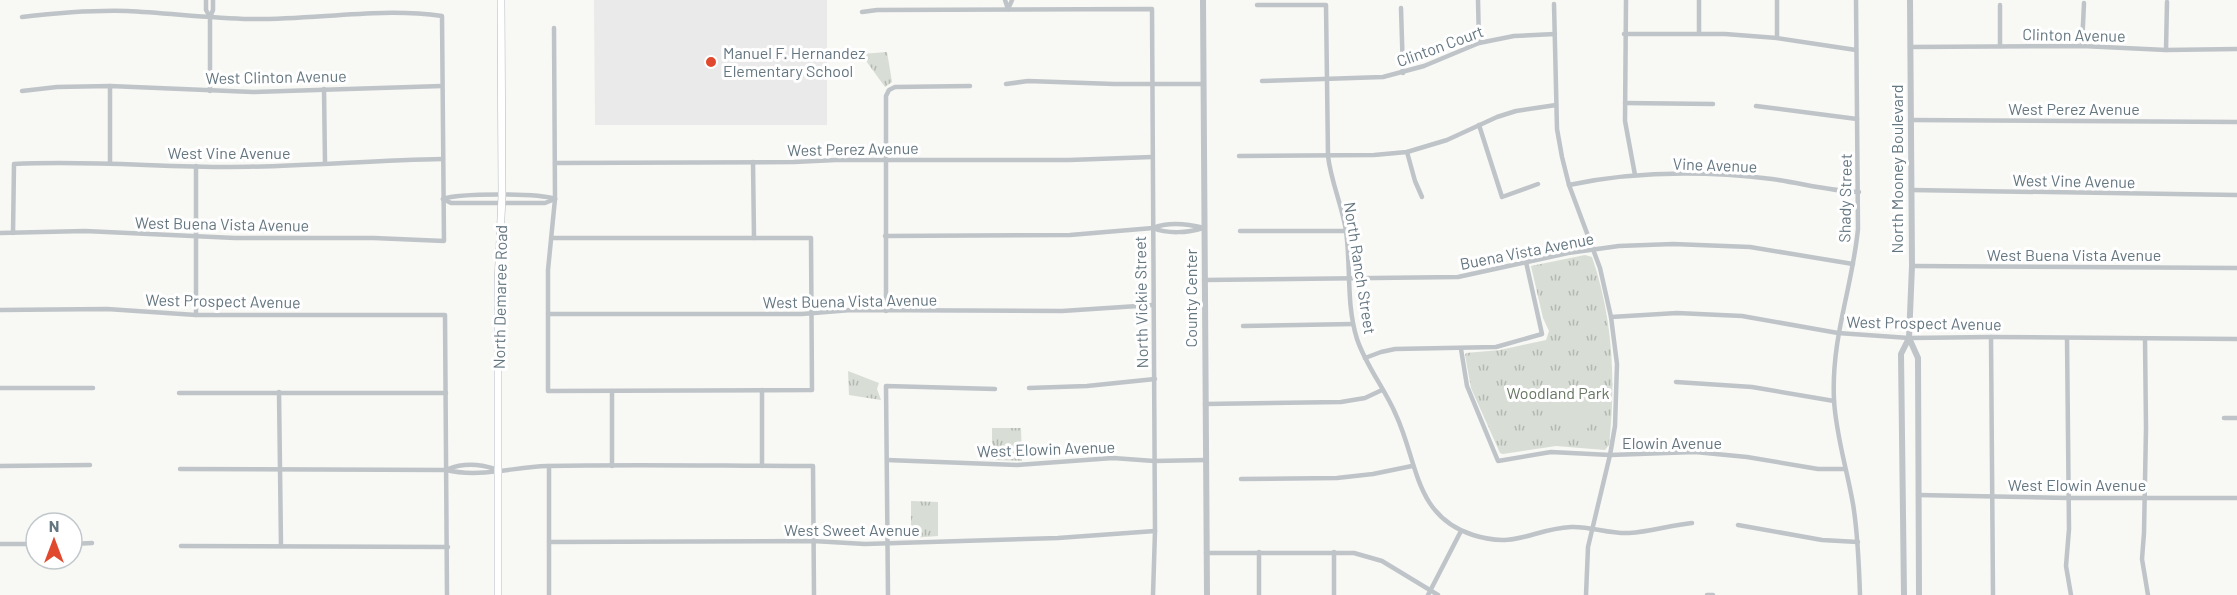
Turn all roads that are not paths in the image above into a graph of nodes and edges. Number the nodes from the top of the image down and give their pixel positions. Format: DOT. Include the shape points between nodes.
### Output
graph roads {
  1 [pos="206,0"];
  2 [pos="213,0"];
  3 [pos="501,0"];
  4 [pos="1005,0"];
  5 [pos="1012,0"];
  6 [pos="1203,0"];
  7 [pos="1478,0"];
  8 [pos="1626,0"];
  9 [pos="1699,0"];
  10 [pos="1777,0"];
  11 [pos="1856,0"];
  12 [pos="1910,0"];
  13 [pos="2167,2"];
  14 [pos="2084,3"];
  15 [pos="1554,4"];
  16 [pos="1257,5"];
  17 [pos="2000,5"];
  18 [pos="1401,8"];
  19 [pos="1008,9"];
  20 [pos="862,12"];
  21 [pos="21,17"];
  22 [pos="210,17"];
  23 [pos="554,28"];
  24 [pos="1699,33"];
  25 [pos="1555,34"];
  26 [pos="1624,34"];
  27 [pos="1777,38"];
  28 [pos="1479,43"];
  29 [pos="2000,46"];
  30 [pos="2082,46"];
  31 [pos="1910,47"];
  32 [pos="2237,49"];
  33 [pos="1857,50"];
  34 [pos="2166,50"];
  35 [pos="1403,73"];
  36 [pos="1327,80"];
  37 [pos="1262,81"];
  38 [pos="1006,84"];
  39 [pos="1152,84"];
  40 [pos="1203,84"];
  41 [pos="110,86"];
  42 [pos="442,86"];
  43 [pos="970,86"];
  44 [pos="324,89"];
  45 [pos="22,91"];
  46 [pos="210,91"];
  47 [pos="1625,103"];
  48 [pos="1713,104"];
  49 [pos="1556,105"];
  50 [pos="1756,106"];
  51 [pos="1857,119"];
  52 [pos="1910,120"];
  53 [pos="2237,122"];
  54 [pos="1479,125"];
  55 [pos="1407,152"];
  56 [pos="1239,156"];
  57 [pos="1328,156"];
  58 [pos="1152,157"];
  59 [pos="443,159"];
  60 [pos="886,159"];
  61 [pos="110,162"];
  62 [pos="753,162"];
  63 [pos="326,163"];
  64 [pos="555,163"];
  65 [pos="196,166"];
  66 [pos="1635,175"];
  67 [pos="1538,184"];
  68 [pos="1569,184"];
  69 [pos="1911,190"];
  70 [pos="1859,192"];
  71 [pos="2237,195"];
  72 [pos="1422,197"];
  73 [pos="443,199"];
  74 [pos="502,200"];
  75 [pos="555,200"];
  76 [pos="1152,228"];
  77 [pos="1204,228"];
  78 [pos="1240,231"];
  79 [pos="1346,231"];
  80 [pos="0,233"];
  81 [pos="13,233"];
  82 [pos="885,236"];
  83 [pos="196,237"];
  84 [pos="551,238"];
  85 [pos="754,238"];
  86 [pos="1594,250"];
  87 [pos="1526,262"];
  88 [pos="1853,264"];
  89 [pos="1912,266"];
  90 [pos="2237,268"];
  91 [pos="1349,279"];
  92 [pos="1204,280"];
  93 [pos="1153,305"];
  94 [pos="0,310"];
  95 [pos="886,311"];
  96 [pos="548,314"];
  97 [pos="811,314"];
  98 [pos="196,315"];
  99 [pos="1611,317"];
  100 [pos="1353,324"];
  101 [pos="1243,326"];
  102 [pos="1838,333"];
  103 [pos="1991,337"];
  104 [pos="1909,338"];
  105 [pos="2067,338"];
  106 [pos="2145,339"];
  107 [pos="2237,339"];
  108 [pos="1461,349"];
  109 [pos="1365,358"];
  110 [pos="1155,379"];
  111 [pos="1676,382"];
  112 [pos="0,388"];
  113 [pos="93,388"];
  114 [pos="1029,388"];
  115 [pos="995,389"];
  116 [pos="762,390"];
  117 [pos="1382,390"];
  118 [pos="612,391"];
  119 [pos="279,392"];
  120 [pos="179,393"];
  121 [pos="446,393"];
  122 [pos="1834,401"];
  123 [pos="1205,404"];
  124 [pos="2224,418"];
  125 [pos="2237,418"];
  126 [pos="1611,455"];
  127 [pos="887,460"];
  128 [pos="1206,460"];
  129 [pos="1154,461"];
  130 [pos="90,465"];
  131 [pos="0,466"];
  132 [pos="549,466"];
  133 [pos="612,466"];
  134 [pos="762,466"];
  135 [pos="1412,466"];
  136 [pos="180,469"];
  137 [pos="279,469"];
  138 [pos="446,470"];
  139 [pos="498,470"];
  140 [pos="1845,470"];
  141 [pos="1241,479"];
  142 [pos="1918,495"];
  143 [pos="1993,496"];
  144 [pos="2145,497"];
  145 [pos="2068,498"];
  146 [pos="2237,498"];
  147 [pos="1692,523"];
  148 [pos="1738,525"];
  149 [pos="1592,528"];
  150 [pos="1155,531"];
  151 [pos="1461,531"];
  152 [pos="549,542"];
  153 [pos="813,542"];
  154 [pos="1858,542"];
  155 [pos="84,543"];
  156 [pos="92,543"];
  157 [pos="0,544"];
  158 [pos="24,544"];
  159 [pos="888,544"];
  160 [pos="182,546"];
  161 [pos="281,546"];
  162 [pos="448,547"];
  163 [pos="1259,552"];
  164 [pos="1334,552"];
  165 [pos="1206,553"];
  166 [pos="1429,593"];
  167 [pos="447,595"];
  168 [pos="498,595"];
  169 [pos="549,595"];
  170 [pos="814,595"];
  171 [pos="888,595"];
  172 [pos="1152,595"];
  173 [pos="1207,595"];
  174 [pos="1258,595"];
  175 [pos="1334,595"];
  176 [pos="1438,595"];
  177 [pos="1586,595"];
  178 [pos="1707,595"];
  179 [pos="1713,595"];
  180 [pos="1860,595"];
  181 [pos="1904,595"];
  182 [pos="1919,595"];
  183 [pos="1993,595"];
  184 [pos="2072,595"];
  185 [pos="2148,595"];
  1 -- 22 [label="street"];
  2 -- 22 [label="street"];
  3 -- 74 [label="main road, North Demaree Road"];
  4 -- 19 [label="street"];
  5 -- 19 [label="street"];
  6 -- 40 [label="street, County Center"];
  7 -- 28 [label="street"];
  8 -- 26 [label="street"];
  9 -- 24 [label="street"];
  10 -- 27 [label="street"];
  11 -- 33 [label="street, Shady Street"];
  12 -- 31 [label="street, North Mooney Boulevard"];
  13 -- 34 [label="street"];
  14 -- 30 [label="street"];
  15 -- 25 [label="street"];
  16 -- 36 [label="street, North Ranch Street" via="1326,5"];
  17 -- 29 [label="street"];
  18 -- 35 [label="street"];
  19 -- 20 [label="street"];
  19 -- 39 [label="street, North Vickie Street" via="1152,9"];
  21 -- 22 [label="street" via="125,11"];
  22 -- 42 [label="street" via="251,19 360,13 442,16"];
  22 -- 46 [label="street"];
  23 -- 64 [label="street"];
  24 -- 26 [label="street"];
  24 -- 27 [label="street"];
  25 -- 28 [label="street, Clinton Court"];
  25 -- 49 [label="street"];
  26 -- 47 [label="street"];
  27 -- 33 [label="street"];
  28 -- 35 [label="street, Clinton Court"];
  29 -- 30 [label="street, Clinton Avenue"];
  29 -- 31 [label="street, Clinton Avenue"];
  30 -- 34 [label="street, Clinton Avenue"];
  31 -- 52 [label="street, North Mooney Boulevard"];
  32 -- 34 [label="street, Clinton Avenue"];
  33 -- 51 [label="street, Shady Street"];
  35 -- 36 [label="street, Clinton Court"];
  36 -- 37 [label="street, Clinton Court"];
  36 -- 57 [label="street, North Ranch Street"];
  38 -- 39 [label="street"];
  39 -- 40 [label="street"];
  39 -- 58 [label="street, North Vickie Street"];
  40 -- 77 [label="street, County Center"];
  41 -- 45 [label="street, West Clinton Avenue"];
  41 -- 46 [label="street, West Clinton Avenue"];
  41 -- 61 [label="street"];
  42 -- 44 [label="street, West Clinton Avenue"];
  42 -- 59 [label="street"];
  43 -- 60 [label="street" via="901,86 889,90 885,99"];
  44 -- 46 [label="street, West Clinton Avenue"];
  44 -- 63 [label="street"];
  47 -- 48 [label="street"];
  47 -- 66 [label="street"];
  49 -- 54 [label="street" via="1516,111"];
  49 -- 68 [label="street"];
  50 -- 51 [label="street"];
  51 -- 70 [label="street, Shady Street"];
  52 -- 53 [label="street, West Perez Avenue"];
  52 -- 69 [label="street, North Mooney Boulevard"];
  54 -- 55 [label="street"];
  54 -- 67 [label="street" via="1502,197"];
  55 -- 57 [label="street"];
  55 -- 72 [label="street"];
  56 -- 57 [label="street"];
  57 -- 79 [label="street, North Ranch Street"];
  58 -- 60 [label="street, West Perez Avenue"];
  58 -- 76 [label="street, North Vickie Street"];
  59 -- 63 [label="street, West Vine Avenue"];
  59 -- 73 [label="street"];
  60 -- 62 [label="street, West Perez Avenue"];
  60 -- 82 [label="street"];
  61 -- 65 [label="street, West Vine Avenue"];
  61 -- 81 [label="street, West Vine Avenue" via="14,164"];
  62 -- 64 [label="street, West Perez Avenue"];
  62 -- 85 [label="street"];
  63 -- 65 [label="street, West Vine Avenue"];
  64 -- 75 [label="street"];
  65 -- 83 [label="street"];
  66 -- 68 [label="street, Vine Avenue"];
  66 -- 70 [label="street, Vine Avenue" via="1749,177"];
  68 -- 86 [label="street"];
  69 -- 71 [label="street, West Vine Avenue"];
  69 -- 89 [label="street, North Mooney Boulevard"];
  70 -- 88 [label="street, Shady Street"];
  73 -- 74 [label="street" via="451,203"];
  73 -- 83 [label="street, West Buena Vista Avenue" via="444,241"];
  74 -- 75 [label="street"];
  74 -- 139 [label="main road, North Demaree Road"];
  75 -- 84 [label="street"];
  76 -- 77 [label="street"];
  76 -- 82 [label="street" via="1088,234"];
  76 -- 93 [label="street, North Vickie Street"];
  77 -- 92 [label="street, County Center"];
  78 -- 79 [label="street"];
  79 -- 91 [label="street, North Ranch Street"];
  80 -- 81 [label="street, West Buena Vista Avenue"];
  81 -- 83 [label="street, West Buena Vista Avenue" via="85,231"];
  82 -- 95 [label="street"];
  83 -- 98 [label="street"];
  84 -- 85 [label="street"];
  84 -- 96 [label="street"];
  85 -- 97 [label="street" via="811,238"];
  86 -- 87 [label="street, Buena Vista Avenue"];
  86 -- 88 [label="street, Buena Vista Avenue" via="1649,244 1709,244"];
  86 -- 99 [label="street"];
  87 -- 91 [label="street, Buena Vista Avenue" via="1458,277"];
  87 -- 108 [label="street" via="1542,334 1496,347"];
  88 -- 102 [label="street, Shady Street"];
  89 -- 90 [label="street, West Buena Vista Avenue"];
  89 -- 104 [label="street, North Mooney Boulevard"];
  91 -- 92 [label="street, Buena Vista Avenue"];
  91 -- 100 [label="street, North Ranch Street"];
  92 -- 123 [label="street, County Center"];
  93 -- 95 [label="street, West Buena Vista Avenue" via="1062,311"];
  93 -- 110 [label="street, North Vickie Street"];
  94 -- 98 [label="street, West Prospect Avenue" via="107,309"];
  95 -- 97 [label="street, West Buena Vista Avenue"];
  96 -- 97 [label="street, West Buena Vista Avenue"];
  96 -- 118 [label="street" via="548,390"];
  97 -- 116 [label="street" via="812,390"];
  98 -- 121 [label="street, West Prospect Avenue" via="445,315"];
  99 -- 102 [label="street, West Prospect Avenue" via="1677,313 1742,316"];
  99 -- 126 [label="street" via="1617,397"];
  100 -- 101 [label="street"];
  100 -- 109 [label="street, North Ranch Street"];
  102 -- 104 [label="street, West Prospect Avenue"];
  102 -- 122 [label="street, Shady Street"];
  103 -- 104 [label="street, West Prospect Avenue"];
  103 -- 105 [label="street, West Prospect Avenue"];
  103 -- 143 [label="street"];
  104 -- 142 [label="street, North Mooney Boulevard" via="1918,358"];
  104 -- 181 [label="street, North Mooney Boulevard" via="1901,354"];
  105 -- 106 [label="street, West Prospect Avenue"];
  105 -- 145 [label="street"];
  106 -- 107 [label="street, West Prospect Avenue"];
  106 -- 144 [label="street"];
  108 -- 109 [label="street" via="1395,349"];
  108 -- 126 [label="street, Elowin Avenue" via="1467,386 1498,461 1551,452"];
  109 -- 117 [label="street, North Ranch Street"];
  110 -- 114 [label="street"];
  110 -- 129 [label="street, North Vickie Street"];
  111 -- 122 [label="street" via="1752,387"];
  112 -- 113 [label="street"];
  115 -- 127 [label="street" via="886,386"];
  116 -- 118 [label="street"];
  116 -- 134 [label="street"];
  117 -- 123 [label="street" via="1341,402"];
  117 -- 135 [label="street, North Ranch Street" via="1402,428"];
  118 -- 133 [label="street"];
  119 -- 120 [label="street"];
  119 -- 121 [label="street"];
  119 -- 137 [label="street"];
  121 -- 138 [label="street"];
  122 -- 140 [label="street, Shady Street"];
  123 -- 128 [label="street, County Center"];
  124 -- 125 [label="street"];
  126 -- 140 [label="street, Elowin Avenue" via="1712,453 1818,470"];
  126 -- 149 [label="street"];
  127 -- 129 [label="street, West Elowin Avenue" via="1000,465 1113,459"];
  127 -- 159 [label="street"];
  128 -- 129 [label="street, West Elowin Avenue"];
  128 -- 165 [label="street, County Center"];
  129 -- 150 [label="street, North Vickie Street"];
  130 -- 131 [label="street"];
  132 -- 133 [label="street"];
  132 -- 139 [label="street"];
  132 -- 152 [label="street"];
  133 -- 134 [label="street"];
  134 -- 153 [label="street" via="813,466"];
  135 -- 141 [label="street" via="1356,477"];
  135 -- 151 [label="street, North Ranch Street" via="1422,492 1441,516"];
  136 -- 137 [label="street"];
  137 -- 138 [label="street"];
  137 -- 161 [label="street"];
  138 -- 139 [label="street"];
  138 -- 162 [label="street"];
  139 -- 168 [label="main road, North Demaree Road"];
  140 -- 154 [label="street, Shady Street"];
  142 -- 143 [label="street, West Elowin Avenue"];
  142 -- 182 [label="street, North Mooney Boulevard"];
  143 -- 145 [label="street, West Elowin Avenue"];
  143 -- 183 [label="street"];
  144 -- 145 [label="street, West Elowin Avenue"];
  144 -- 146 [label="street, West Elowin Avenue"];
  144 -- 185 [label="street" via="2142,559"];
  145 -- 184 [label="street" via="2066,566"];
  147 -- 149 [label="street" via="1628,533"];
  148 -- 154 [label="street" via="1822,540"];
  149 -- 151 [label="street" via="1562,528 1507,541"];
  149 -- 177 [label="street"];
  150 -- 159 [label="street, West Sweet Avenue"];
  150 -- 172 [label="street, North Vickie Street"];
  151 -- 166 [label="street"];
  152 -- 153 [label="street, West Sweet Avenue"];
  152 -- 169 [label="street"];
  153 -- 159 [label="street, West Sweet Avenue"];
  153 -- 170 [label="street"];
  154 -- 180 [label="street, Shady Street"];
  155 -- 156 [label="street"];
  157 -- 158 [label="street"];
  159 -- 171 [label="street"];
  160 -- 161 [label="street"];
  161 -- 162 [label="street"];
  162 -- 167 [label="street"];
  163 -- 164 [label="street"];
  163 -- 165 [label="street"];
  163 -- 174 [label="street"];
  164 -- 166 [label="street" via="1373,557"];
  164 -- 175 [label="street"];
  165 -- 173 [label="street, County Center"];
  166 -- 176 [label="street"];
  178 -- 179 [label="street"];
}
